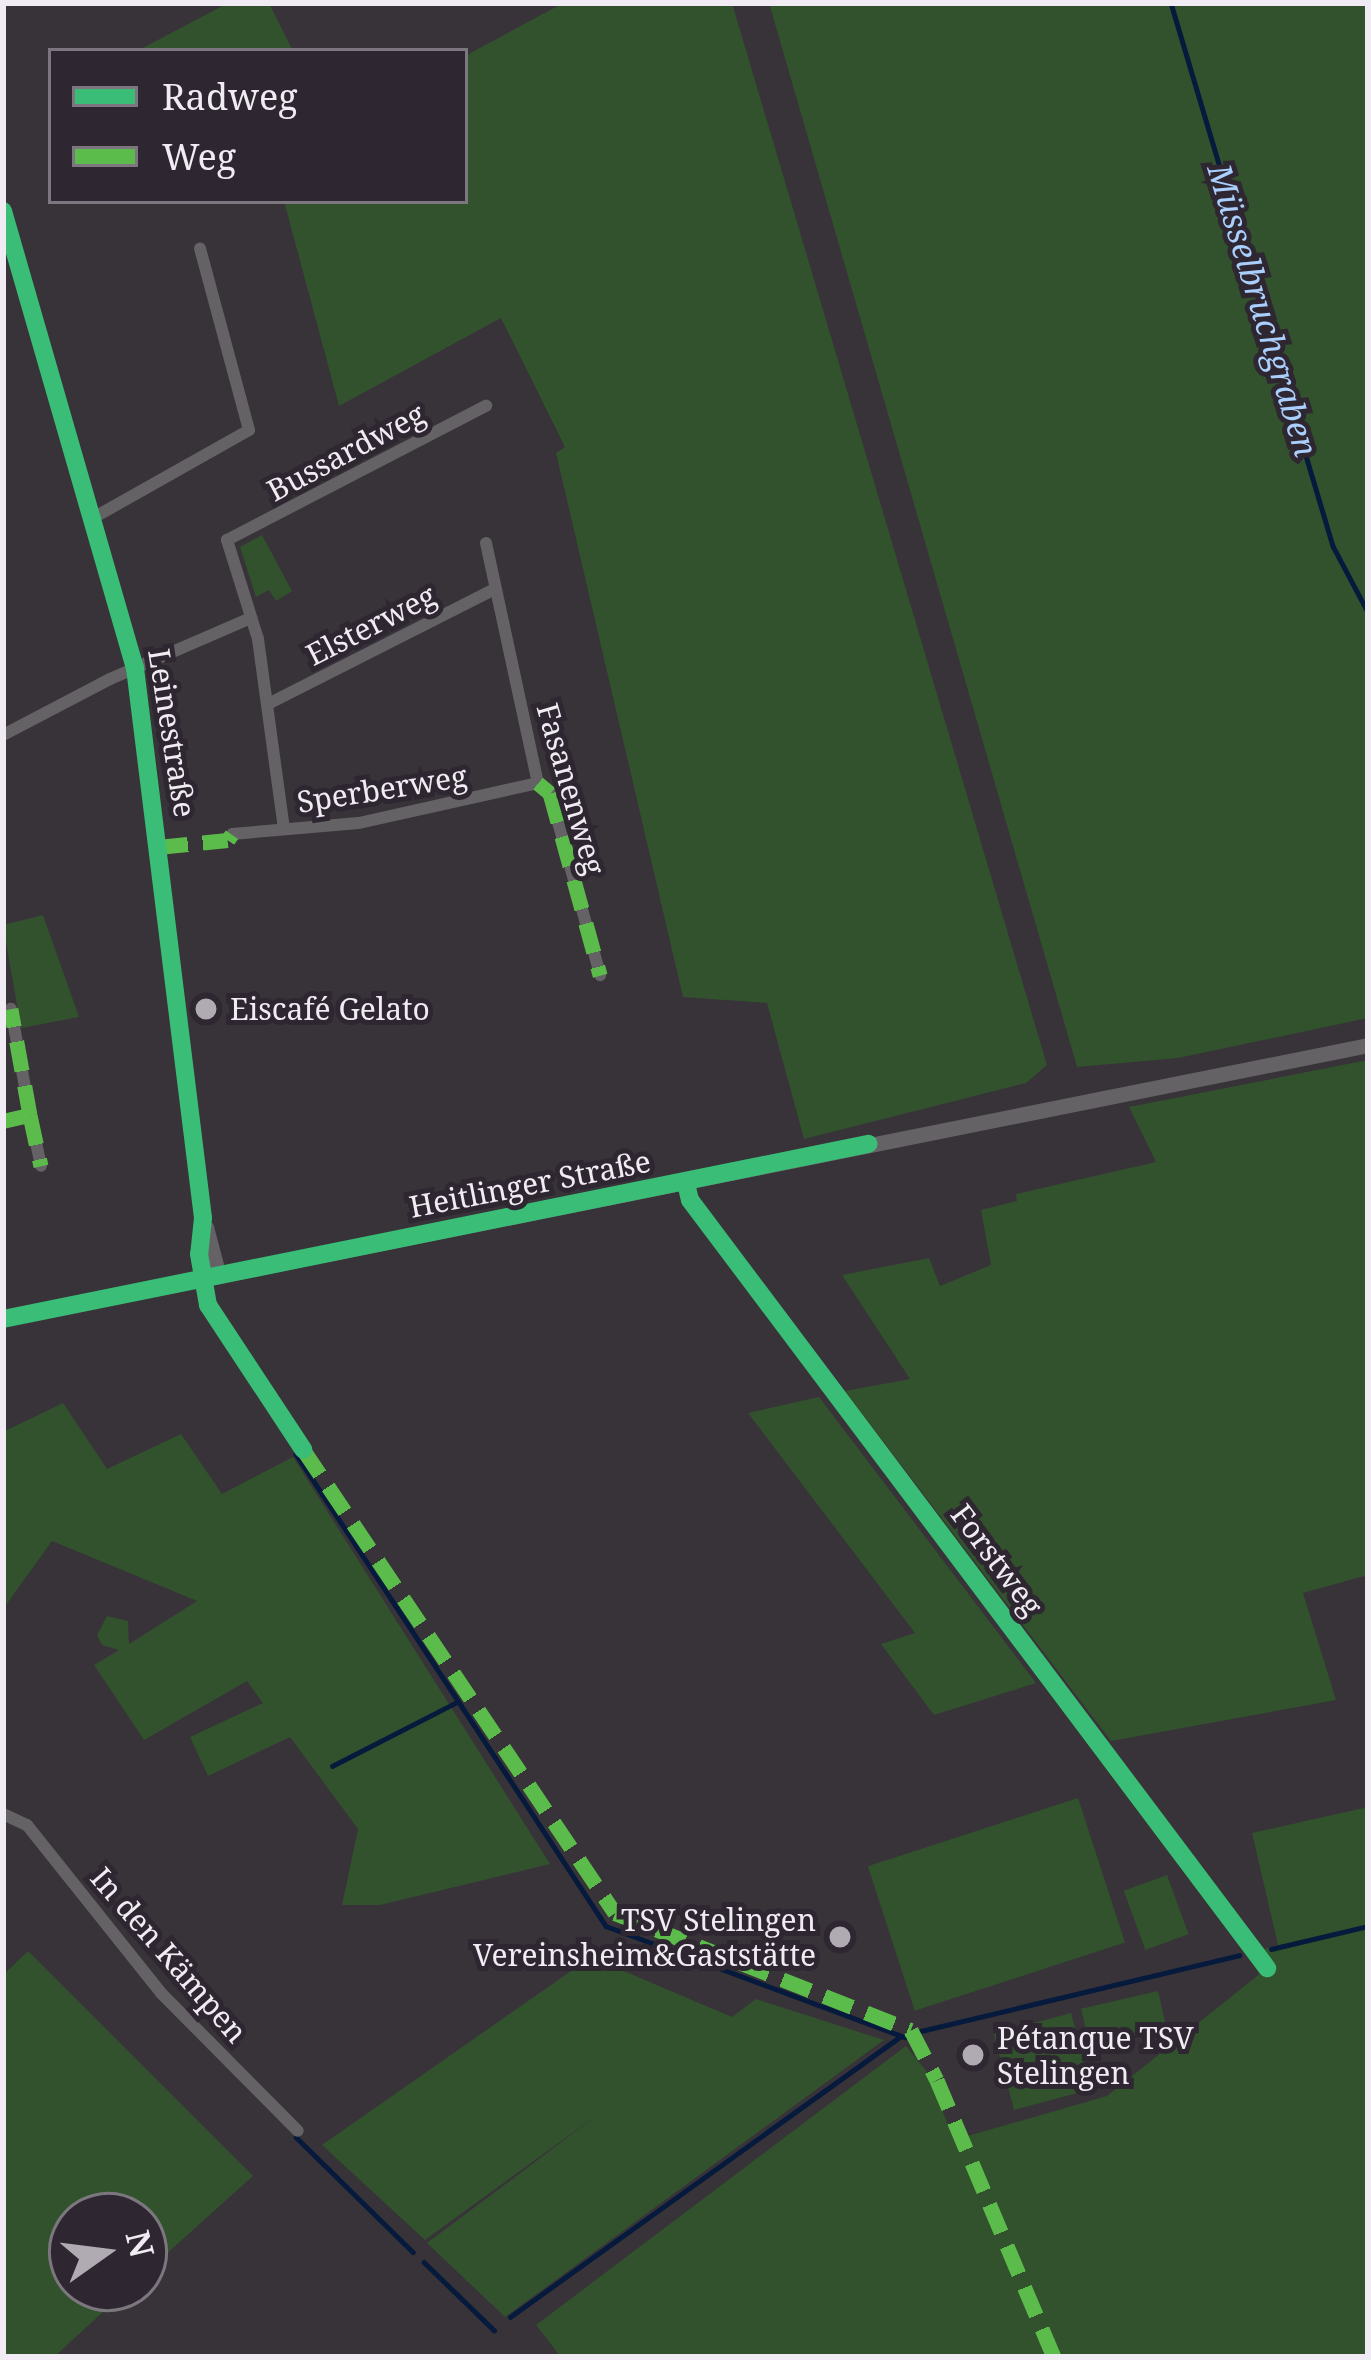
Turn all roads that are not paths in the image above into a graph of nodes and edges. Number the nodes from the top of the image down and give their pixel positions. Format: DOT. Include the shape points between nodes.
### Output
graph roads {
  1 [pos="3,211"];
  2 [pos="200,249"];
  3 [pos="486,406"];
  4 [pos="93,518"];
  5 [pos="486,543"];
  6 [pos="495,589"];
  7 [pos="251,618"];
  8 [pos="135,668"];
  9 [pos="268,704"];
  10 [pos="3,735"];
  11 [pos="538,783"];
  12 [pos="284,829"];
  13 [pos="232,834"];
  14 [pos="600,975"];
  15 [pos="11,1009"];
  16 [pos="1368,1045"];
  17 [pos="30,1114"];
  18 [pos="3,1120"];
  19 [pos="41,1166"];
  20 [pos="686,1183"];
  21 [pos="211,1278"];
  22 [pos="3,1319"];
  23 [pos="303,1449"];
  24 [pos="3,1814"];
  25 [pos="1267,1968"];
  26 [pos="298,2131"];
  1 -- 4 [label="street, Leinestraße"];
  2 -- 4 [label="street" via="249,430"];
  3 -- 7 [label="street, Bussardweg" via="227,540"];
  4 -- 8 [label="street, Leinestraße"];
  5 -- 6 [label="street, Fasanenweg"];
  6 -- 9 [label="street, Elsterweg"];
  6 -- 11 [label="street, Fasanenweg"];
  7 -- 8 [label="street"];
  7 -- 9 [label="street"];
  8 -- 10 [label="street"];
  8 -- 21 [label="street, Leinestraße"];
  9 -- 12 [label="street"];
  11 -- 12 [label="street, Sperberweg" via="359,823"];
  11 -- 14 [label="street, Fasanenweg" via="550,793"];
  12 -- 13 [label="street, Sperberweg"];
  15 -- 17 [label="street"];
  16 -- 20 [label="street, Heitlinger Straße"];
  17 -- 18 [label="street"];
  17 -- 19 [label="street"];
  20 -- 21 [label="street, Heitlinger Straße"];
  20 -- 25 [label="street, Forstweg" via="690,1200"];
  21 -- 22 [label="street, Heitlinger Straße"];
  21 -- 23 [label="street" via="208,1305"];
  24 -- 26 [label="street, In den Kämpen" via="27,1825 173,2006"];
}
